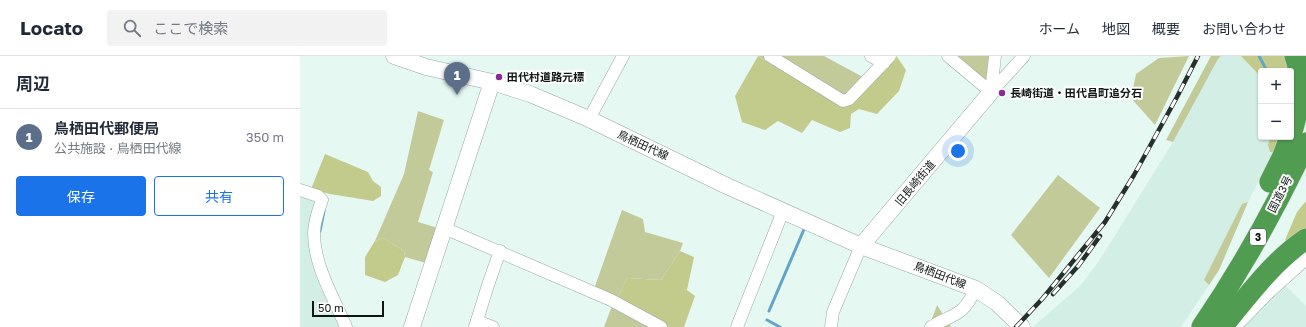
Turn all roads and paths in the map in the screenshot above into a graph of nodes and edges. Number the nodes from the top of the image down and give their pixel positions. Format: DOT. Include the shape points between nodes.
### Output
graph roads {
  1 [pos="394,56"];
  2 [pos="623,56"];
  3 [pos="871,56"];
  4 [pos="948,56"];
  5 [pos="995,56"];
  6 [pos="1024,56"];
  7 [pos="1295,56"];
  8 [pos="777,58"];
  9 [pos="887,60"];
  10 [pos="492,82"];
  11 [pos="992,92"];
  12 [pos="589,119"];
  13 [pos="1294,124"];
  14 [pos="1289,140"];
  15 [pos="1306,143"];
  16 [pos="1306,172"];
  17 [pos="300,190"];
  18 [pos="783,211"];
  19 [pos="444,228"];
  20 [pos="1306,239"];
  21 [pos="861,246"];
  22 [pos="500,251"];
  23 [pos="1306,259"];
  24 [pos="976,289"];
  25 [pos="476,324"];
  26 [pos="1222,326"];
  27 [pos="346,327"];
  28 [pos="412,327"];
  29 [pos="493,327"];
  30 [pos="661,327"];
  31 [pos="737,327"];
  32 [pos="830,327"];
  33 [pos="931,327"];
  34 [pos="1022,327"];
  35 [pos="1202,327"];
  1 -- 10 [label="main road, 鳥栖田代線" via="426,67"];
  2 -- 12 [label="street"];
  3 -- 9 [label="street"];
  4 -- 11 [label="street"];
  5 -- 11 [label="street"];
  6 -- 11 [label="street"];
  7 -- 13 [label="highway" via="1299,72 1300,99"];
  8 -- 9 [label="street" via="843,101 849,99"];
  10 -- 12 [label="main road, 鳥栖田代線" via="530,94"];
  10 -- 19 [label="main road"];
  11 -- 21 [label="main road, 旧長崎街道"];
  12 -- 18 [label="main road, 鳥栖田代線"];
  14 -- 35 [label="highway" via="1251,221 1231,271"];
  15 -- 35 [label="highway, 国道3号 / 3" via="1250,251"];
  16 -- 26 [label="highway, 国道3号 / 3"];
  17 -- 27 [label="street" via="322,200 314,227 316,250 321,270"];
  18 -- 21 [label="main road, 鳥栖田代線"];
  18 -- 31 [label="street"];
  19 -- 22 [label="street"];
  19 -- 28 [label="main road"];
  20 -- 26 [label="highway" via="1266,274"];
  21 -- 24 [label="main road, 鳥栖田代線"];
  21 -- 32 [label="street"];
  22 -- 25 [label="street"];
  22 -- 30 [label="street" via="611,300"];
  23 -- 26 [label="street" via="1238,324"];
  24 -- 33 [label="street" via="960,312"];
  24 -- 34 [label="main road, 鳥栖田代線" via="997,303"];
  25 -- 29 [label="street"];
}
